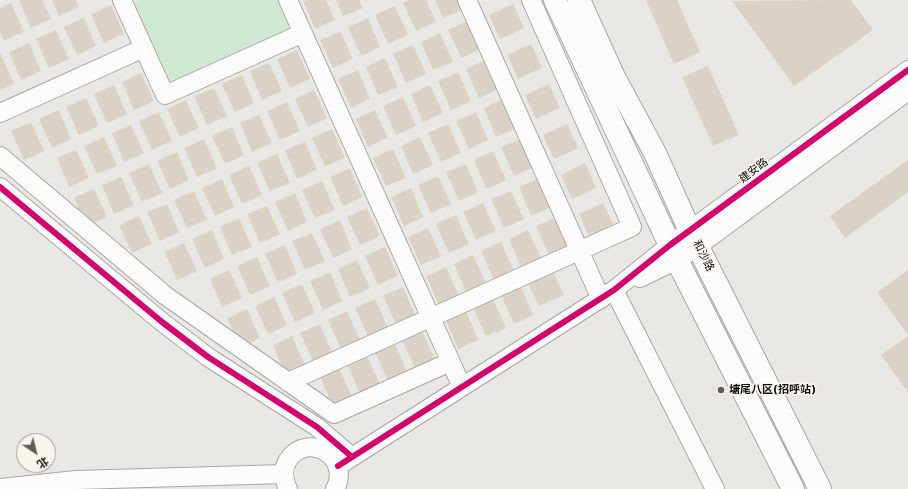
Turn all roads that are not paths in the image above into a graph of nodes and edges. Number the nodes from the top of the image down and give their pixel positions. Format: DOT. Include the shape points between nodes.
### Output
graph roads {
  1 [pos="124,0"];
  2 [pos="288,0"];
  3 [pos="467,0"];
  4 [pos="531,0"];
  5 [pos="555,0"];
  6 [pos="580,0"];
  7 [pos="303,33"];
  8 [pos="144,48"];
  9 [pos="908,70"];
  10 [pos="908,91"];
  11 [pos="0,113"];
  12 [pos="0,156"];
  13 [pos="0,187"];
  14 [pos="694,239"];
  15 [pos="579,251"];
  16 [pos="674,253"];
  17 [pos="607,294"];
  18 [pos="431,318"];
  19 [pos="450,362"];
  20 [pos="288,382"];
  21 [pos="462,387"];
  22 [pos="345,461"];
  23 [pos="286,482"];
  24 [pos="0,488"];
  25 [pos="335,489"];
  26 [pos="715,489"];
  27 [pos="793,489"];
  28 [pos="820,489"];
  1 -- 8 [label="street"];
  2 -- 7 [label="street"];
  3 -- 15 [label="street"];
  4 -- 15 [label="street" via="632,227"];
  5 -- 16 [label="main road"];
  6 -- 14 [label="main road, 和沙路" via="614,77 655,153"];
  7 -- 8 [label="street" via="165,95"];
  7 -- 18 [label="street"];
  8 -- 11 [label="street"];
  9 -- 14 [label="street, 建安路"];
  10 -- 14 [label="street, 建安路"];
  12 -- 20 [label="street" via="166,296"];
  13 -- 22 [label="street" via="162,322 208,357 317,427"];
  14 -- 16 [label="street, 建安路"];
  14 -- 28 [label="main road, 和沙路"];
  15 -- 17 [label="street"];
  15 -- 18 [label="street"];
  16 -- 17 [label="street, 建安路"];
  16 -- 27 [label="main road"];
  17 -- 21 [label="street, 建安路"];
  17 -- 26 [label="street"];
  18 -- 19 [label="street"];
  18 -- 20 [label="street"];
  19 -- 20 [label="street" via="334,414"];
  19 -- 21 [label="street"];
  21 -- 22 [label="street, 建安路"];
  22 -- 23 [label="street" via="333,457 326,451 311,447 300,449 285,465"];
  22 -- 25 [label="street"];
  23 -- 24 [label="street" via="76,480"];
}
